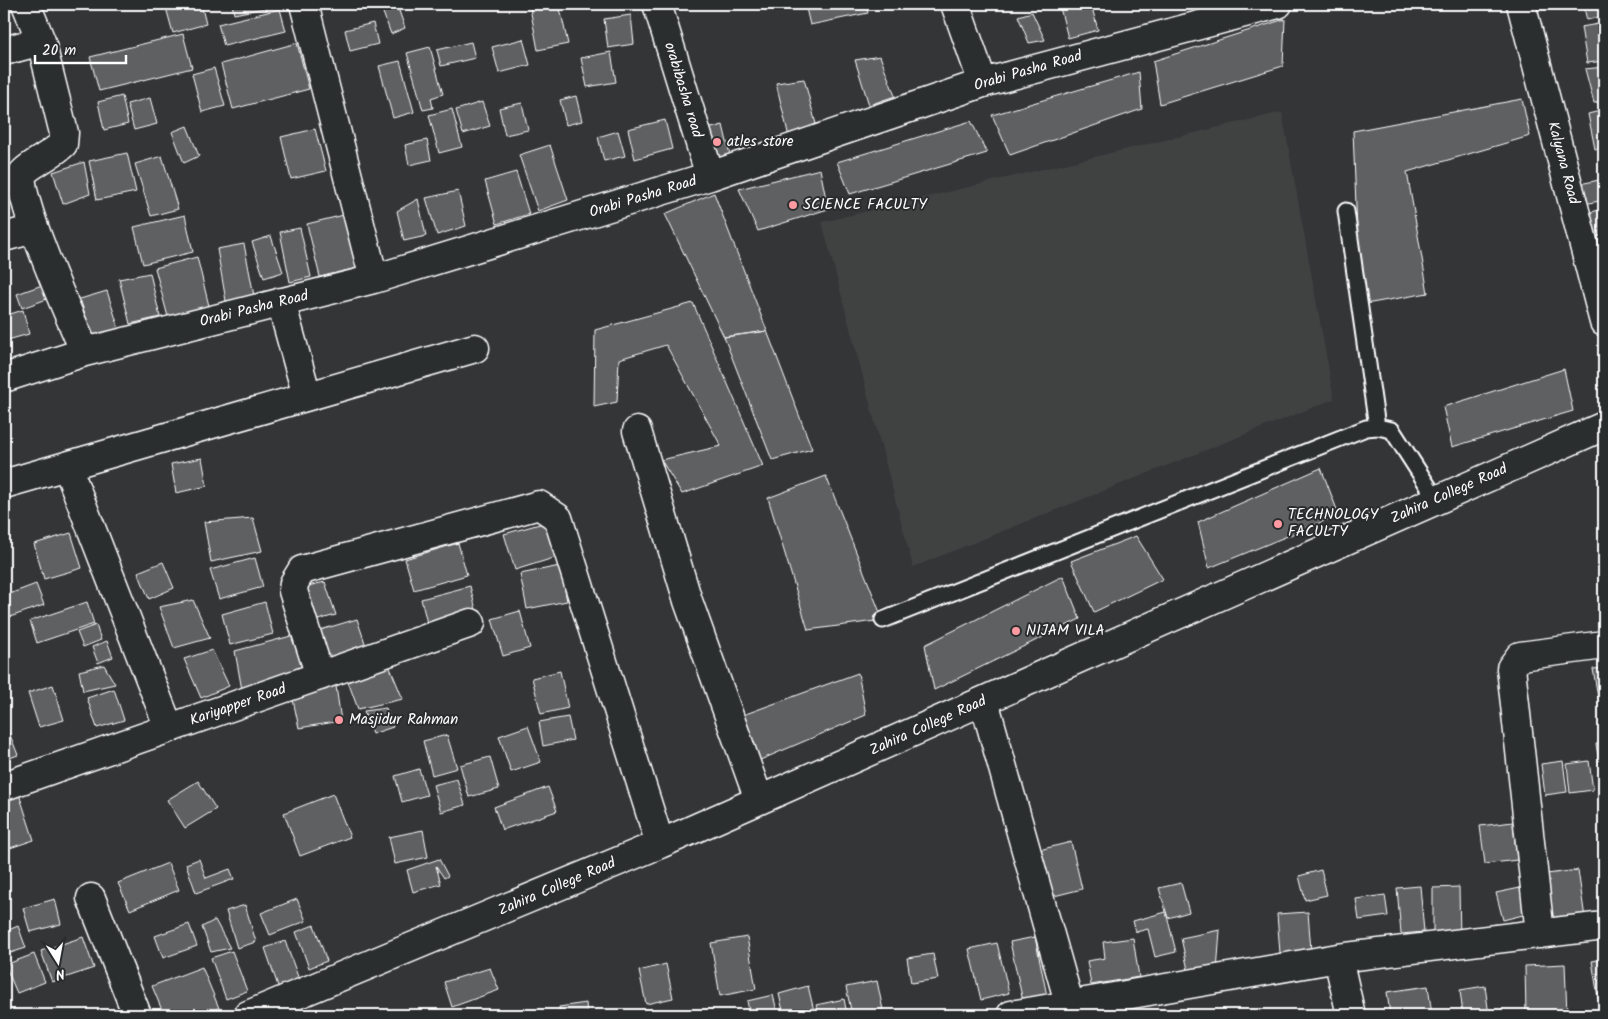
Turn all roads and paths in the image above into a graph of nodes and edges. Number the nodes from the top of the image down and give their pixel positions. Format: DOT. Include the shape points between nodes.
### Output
graph roads {
  1 [pos="304,4"];
  2 [pos="657,4"];
  3 [pos="955,4"];
  4 [pos="1278,4"];
  5 [pos="1521,4"];
  6 [pos="37,6"];
  7 [pos="1240,8"];
  8 [pos="41,41"];
  9 [pos="4,50"];
  10 [pos="983,83"];
  11 [pos="710,176"];
  12 [pos="1346,211"];
  13 [pos="34,229"];
  14 [pos="4,237"];
  15 [pos="374,279"];
  16 [pos="281,302"];
  17 [pos="1604,322"];
  18 [pos="475,348"];
  19 [pos="84,352"];
  20 [pos="4,378"];
  21 [pos="307,396"];
  22 [pos="1376,426"];
  23 [pos="1604,426"];
  24 [pos="637,431"];
  25 [pos="67,466"];
  26 [pos="4,484"];
  27 [pos="1437,500"];
  28 [pos="883,620"];
  29 [pos="471,624"];
  30 [pos="1604,645"];
  31 [pos="320,676"];
  32 [pos="984,701"];
  33 [pos="169,728"];
  34 [pos="4,786"];
  35 [pos="759,800"];
  36 [pos="660,844"];
  37 [pos="91,898"];
  38 [pos="1604,926"];
  39 [pos="1540,934"];
  40 [pos="1338,958"];
  41 [pos="1070,1006"];
  42 [pos="138,1015"];
  43 [pos="248,1015"];
  44 [pos="1011,1015"];
  45 [pos="1351,1015"];
  1 -- 15 [label="street"];
  2 -- 11 [label="street, orabibasha road"];
  3 -- 10 [label="street"];
  4 -- 7 [label="street, Orabi Pasha Road"];
  5 -- 17 [label="street, Kalyana Road"];
  6 -- 8 [label="street"];
  7 -- 10 [label="street, Orabi Pasha Road"];
  8 -- 9 [label="street"];
  8 -- 13 [label="street" via="64,133 63,144 23,173 20,182"];
  10 -- 11 [label="street, Orabi Pasha Road"];
  11 -- 15 [label="street, Orabi Pasha Road"];
  12 -- 22 [label="lane"];
  13 -- 14 [label="street"];
  13 -- 19 [label="street"];
  15 -- 16 [label="street, Orabi Pasha Road"];
  16 -- 19 [label="street, Orabi Pasha Road"];
  16 -- 21 [label="street"];
  18 -- 21 [label="street"];
  19 -- 20 [label="street, Orabi Pasha Road"];
  21 -- 25 [label="street"];
  22 -- 27 [label="lane" via="1392,430"];
  22 -- 28 [label="lane"];
  23 -- 27 [label="street, Zahira College Road"];
  24 -- 35 [label="street" via="688,601"];
  25 -- 26 [label="street"];
  25 -- 33 [label="street"];
  27 -- 32 [label="street, Zahira College Road"];
  29 -- 31 [label="street, Kariyapper Road"];
  30 -- 39 [label="street" via="1520,656 1511,668"];
  31 -- 33 [label="street, Kariyapper Road"];
  31 -- 36 [label="street" via="293,591 302,570 539,506 558,518"];
  32 -- 35 [label="street, Zahira College Road"];
  32 -- 41 [label="street"];
  33 -- 34 [label="street, Kariyapper Road"];
  35 -- 36 [label="street, Zahira College Road"];
  36 -- 43 [label="street, Zahira College Road"];
  37 -- 42 [label="street"];
  38 -- 39 [label="street"];
  39 -- 40 [label="street"];
  40 -- 41 [label="street"];
  40 -- 45 [label="street"];
  41 -- 44 [label="street"];
}
